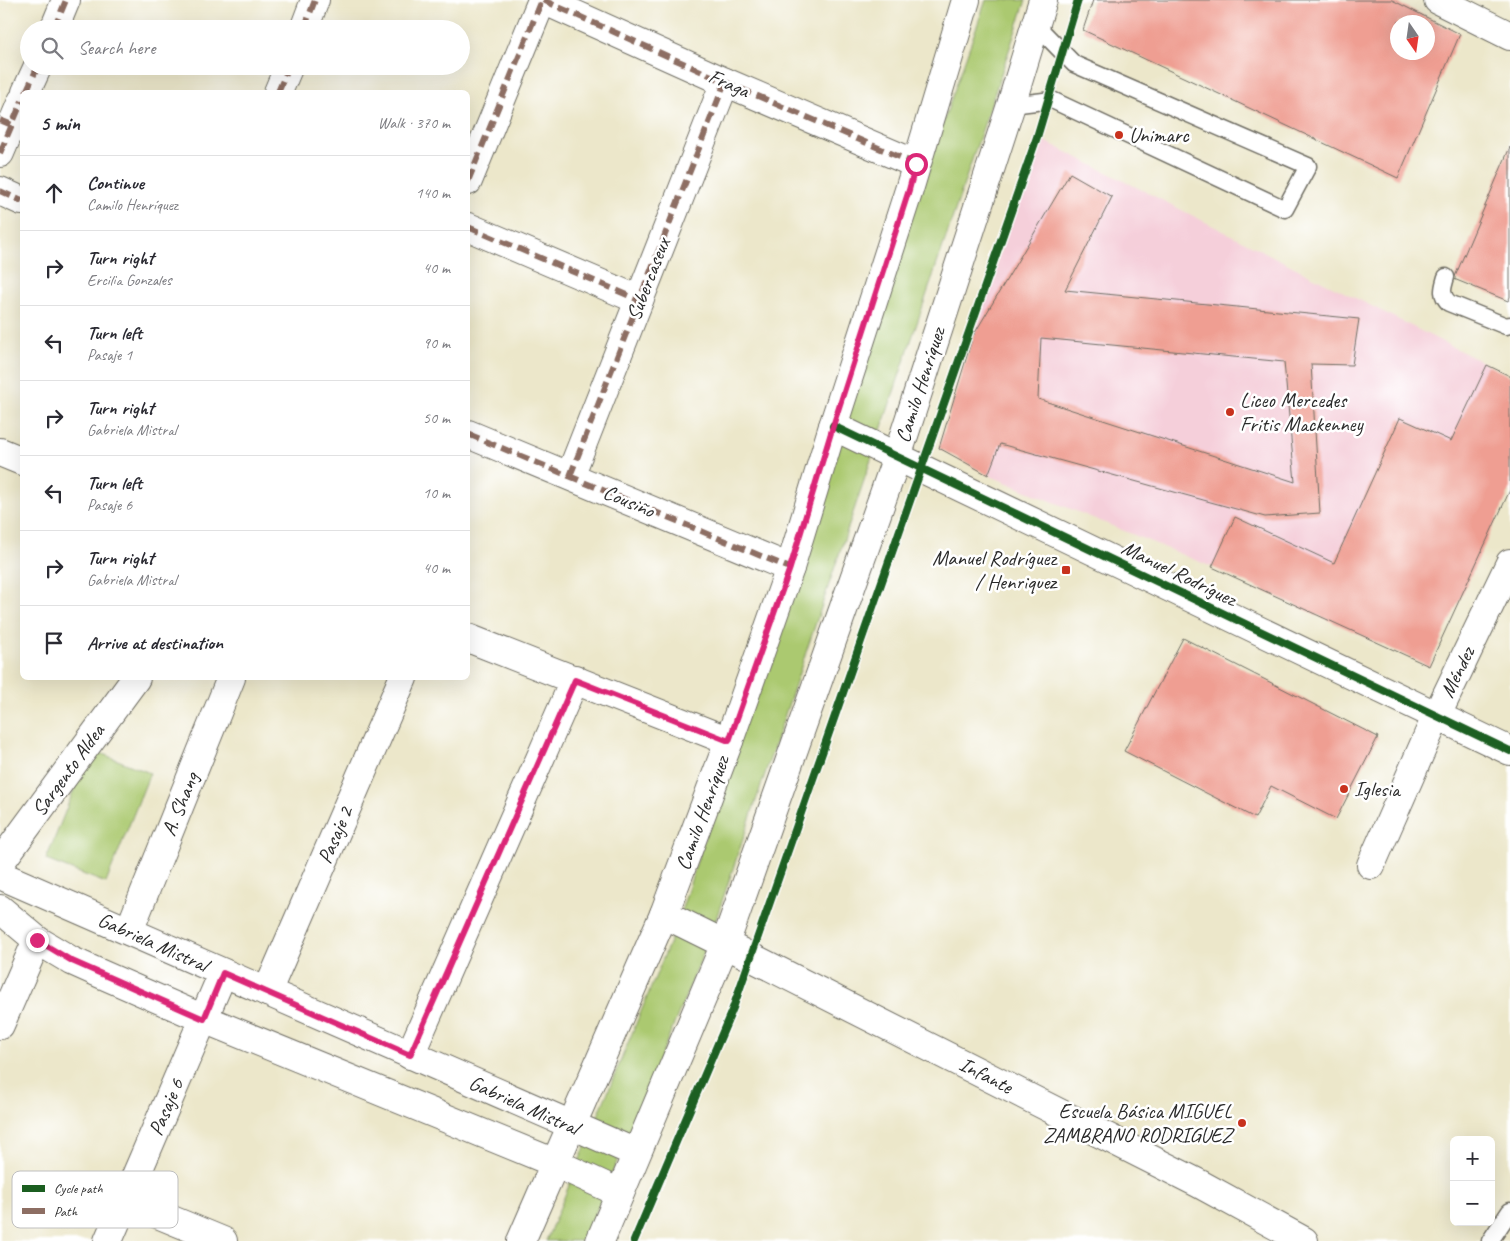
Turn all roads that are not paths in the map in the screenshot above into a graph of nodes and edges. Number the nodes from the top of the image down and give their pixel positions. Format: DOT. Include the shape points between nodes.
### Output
graph roads {
  1 [pos="66,0"];
  2 [pos="315,0"];
  3 [pos="543,0"];
  4 [pos="966,0"];
  5 [pos="1438,0"];
  6 [pos="1039,12"];
  7 [pos="58,20"];
  8 [pos="307,20"];
  9 [pos="1510,36"];
  10 [pos="34,75"];
  11 [pos="285,75"];
  12 [pos="725,82"];
  13 [pos="27,90"];
  14 [pos="279,90"];
  15 [pos="1011,105"];
  16 [pos="12,115"];
  17 [pos="0,153"];
  18 [pos="916,164"];
  19 [pos="470,176"];
  20 [pos="0,191"];
  21 [pos="20,200"];
  22 [pos="470,228"];
  23 [pos="1446,276"];
  24 [pos="639,300"];
  25 [pos="1510,326"];
  26 [pos="833,426"];
  27 [pos="470,435"];
  28 [pos="0,452"];
  29 [pos="897,457"];
  30 [pos="20,460"];
  31 [pos="570,476"];
  32 [pos="1510,563"];
  33 [pos="790,568"];
  34 [pos="470,639"];
  35 [pos="135,680"];
  36 [pos="230,680"];
  37 [pos="402,680"];
  38 [pos="575,680"];
  39 [pos="1436,717"];
  40 [pos="729,741"];
  41 [pos="1510,752"];
  42 [pos="0,863"];
  43 [pos="1371,865"];
  44 [pos="0,875"];
  45 [pos="0,909"];
  46 [pos="664,914"];
  47 [pos="129,932"];
  48 [pos="37,940"];
  49 [pos="725,944"];
  50 [pos="223,973"];
  51 [pos="267,992"];
  52 [pos="204,1019"];
  53 [pos="0,1025"];
  54 [pos="410,1055"];
  55 [pos="572,1125"];
  56 [pos="636,1153"];
  57 [pos="555,1163"];
  58 [pos="139,1171"];
  59 [pos="620,1193"];
  60 [pos="1510,1211"];
  61 [pos="178,1222"];
  62 [pos="114,1228"];
  63 [pos="1294,1239"];
  64 [pos="108,1241"];
  65 [pos="223,1241"];
  66 [pos="521,1241"];
  67 [pos="600,1241"];
  68 [pos="1490,1241"];
  1 -- 7 [label="street"];
  2 -- 8 [label="street"];
  3 -- 12 [label="street, Fraga"];
  3 -- 19 [label="street"];
  4 -- 18 [label="street, Camilo Henríquez"];
  5 -- 9 [label="street"];
  6 -- 15 [label="street, Camilo Henríquez"];
  6 -- 15 [label="lane" via="1074,64 1308,166 1285,209 1052,100"];
  10 -- 13 [label="street"];
  11 -- 14 [label="street"];
  12 -- 18 [label="street, Fraga"];
  12 -- 24 [label="street, Subercaseux"];
  15 -- 29 [label="street, Camilo Henríquez"];
  16 -- 17 [label="street"];
  18 -- 26 [label="street, Camilo Henríquez"];
  20 -- 21 [label="street"];
  22 -- 24 [label="street"];
  23 -- 25 [label="lane" via="1442,290 1449,303"];
  24 -- 31 [label="street, Subercaseux"];
  26 -- 29 [label="street, Manuel Rodríguez"];
  26 -- 33 [label="street, Camilo Henríquez"];
  27 -- 31 [label="street, Cousiño"];
  28 -- 30 [label="street"];
  29 -- 39 [label="street, Manuel Rodríguez"];
  29 -- 49 [label="street, Camilo Henríquez"];
  31 -- 33 [label="street, Cousiño"];
  32 -- 39 [label="street, Méndez"];
  33 -- 40 [label="street, Camilo Henríquez"];
  34 -- 38 [label="street"];
  35 -- 42 [label="street, Sargento Aldea"];
  36 -- 47 [label="street, A. Shang"];
  37 -- 51 [label="street, Pasaje 2"];
  38 -- 40 [label="street"];
  38 -- 54 [label="street"];
  39 -- 41 [label="street, Manuel Rodríguez"];
  39 -- 43 [label="street, Méndez"];
  40 -- 46 [label="street, Camilo Henríquez"];
  44 -- 47 [label="street, Gabriela Mistral"];
  45 -- 48 [label="street, Gabriela Mistral"];
  46 -- 49 [label="street, Infante"];
  46 -- 55 [label="street, Camilo Henríquez"];
  47 -- 50 [label="street, Gabriela Mistral"];
  48 -- 52 [label="street, Gabriela Mistral" via="72,961"];
  48 -- 53 [label="street"];
  49 -- 56 [label="street, Camilo Henríquez"];
  49 -- 63 [label="street, Infante" via="1198,1183"];
  50 -- 51 [label="street, Gabriela Mistral"];
  50 -- 52 [label="street, Pasaje 6"];
  51 -- 54 [label="street, Gabriela Mistral"];
  52 -- 57 [label="street, Gabriela Mistral"];
  52 -- 58 [label="street, Pasaje 6"];
  54 -- 55 [label="street, Gabriela Mistral"];
  55 -- 56 [label="street, Gabriela Mistral"];
  55 -- 57 [label="street, Camilo Henríquez"];
  56 -- 59 [label="street, Camilo Henríquez"];
  57 -- 59 [label="street, Gabriela Mistral"];
  57 -- 66 [label="street, Camilo Henríquez"];
  59 -- 67 [label="street, Camilo Henríquez"];
  60 -- 68 [label="lane"];
  61 -- 65 [label="street"];
  62 -- 64 [label="street, Pasaje 6"];
}
